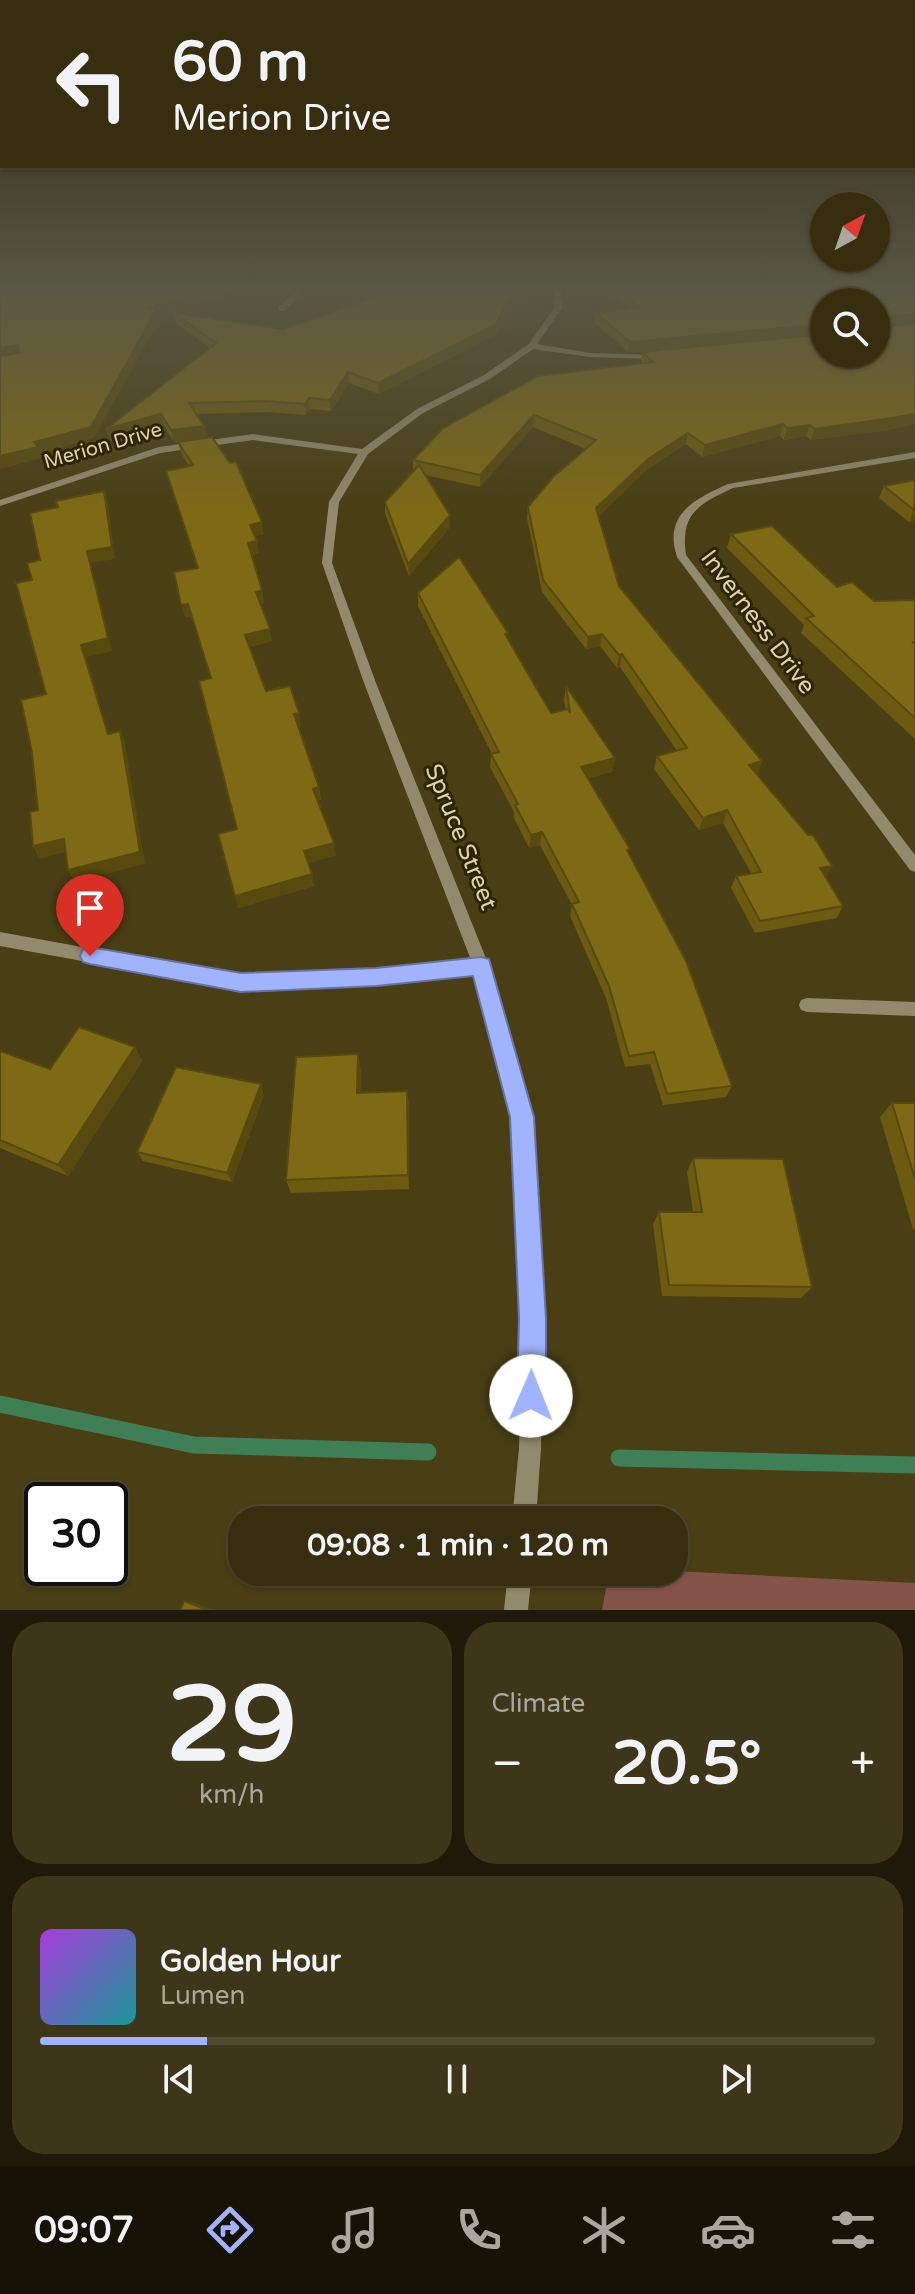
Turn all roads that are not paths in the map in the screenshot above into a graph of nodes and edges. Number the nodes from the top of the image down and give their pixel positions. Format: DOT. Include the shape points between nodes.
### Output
graph roads {
  1 [pos="504,365"];
  2 [pos="364,452"];
  3 [pos="915,455"];
  4 [pos="0,503"];
  5 [pos="915,866"];
  6 [pos="0,939"];
  7 [pos="481,966"];
  8 [pos="807,1005"];
  9 [pos="915,1009"];
  10 [pos="525,1506"];
  11 [pos="519,1586"];
  12 [pos="516,1610"];
  1 -- 2 [label="street, Spruce Street" via="420,411"];
  2 -- 4 [label="street, Merion Drive" via="253,437 174,448"];
  2 -- 7 [label="street, Spruce Street" via="334,502 327,563"];
  3 -- 5 [label="street, Inverness Drive" via="731,486 684,514 676,533 681,555"];
  6 -- 7 [label="street" via="241,983"];
  7 -- 10 [label="street, Spruce Street" via="522,1117 533,1318"];
  8 -- 9 [label="street"];
  11 -- 12 [label="street"];
}
